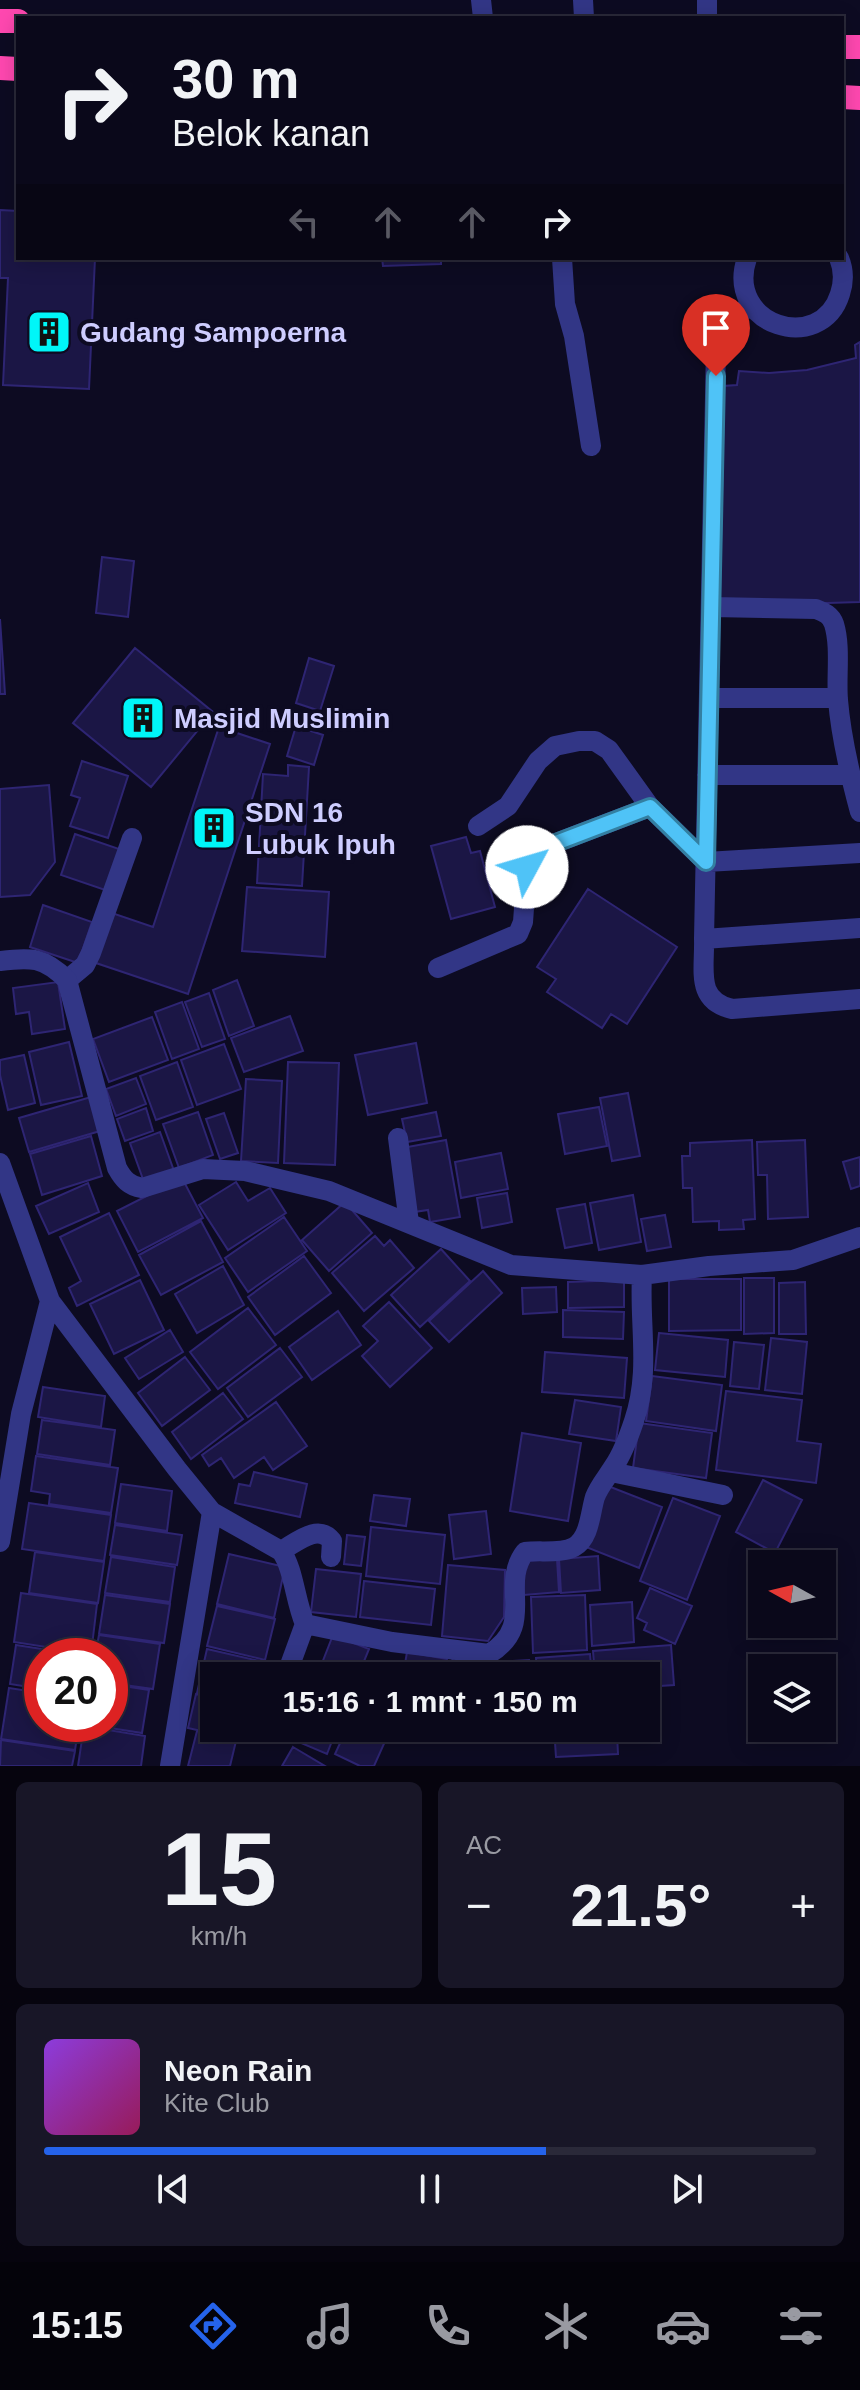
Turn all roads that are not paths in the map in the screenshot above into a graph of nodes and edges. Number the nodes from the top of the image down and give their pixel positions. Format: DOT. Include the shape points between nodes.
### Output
graph roads {
  1 [pos="562,260"];
  2 [pos="746,260"];
  3 [pos="847,261"];
  4 [pos="750,305"];
  5 [pos="591,446"];
  6 [pos="712,607"];
  7 [pos="709,698"];
  8 [pos="838,698"];
  9 [pos="707,775"];
  10 [pos="850,775"];
  11 [pos="650,807"];
  12 [pos="860,812"];
  13 [pos="478,826"];
  14 [pos="132,838"];
  15 [pos="860,853"];
  16 [pos="706,862"];
  17 [pos="860,928"];
  18 [pos="704,939"];
  19 [pos="0,961"];
  20 [pos="438,968"];
  21 [pos="67,980"];
  22 [pos="860,999"];
  23 [pos="398,1138"];
  24 [pos="0,1163"];
  25 [pos="8,1218"];
  26 [pos="409,1223"];
  27 [pos="860,1237"];
  28 [pos="642,1275"];
  29 [pos="50,1301"];
  30 [pos="611,1472"];
  31 [pos="723,1495"];
  32 [pos="212,1512"];
  33 [pos="0,1542"];
  34 [pos="281,1551"];
  35 [pos="331,1557"];
  36 [pos="305,1624"];
  37 [pos="291,1662"];
  38 [pos="170,1766"];
  1 -- 5 [label="street"];
  2 -- 4 [label="street" via="743,288"];
  3 -- 4 [label="street" via="838,300 812,324 778,326"];
  4 -- 6 [label="street" via="724,327 716,347"];
  6 -- 7 [label="street"];
  6 -- 8 [label="street" via="824,611 834,626"];
  7 -- 8 [label="street"];
  7 -- 9 [label="street"];
  8 -- 10 [label="street"];
  9 -- 10 [label="street"];
  9 -- 16 [label="street"];
  10 -- 12 [label="street"];
  11 -- 13 [label="street" via="603,744 579,741 546,753 508,806"];
  11 -- 16 [label="street"];
  11 -- 20 [label="street" via="540,849 527,867 518,934"];
  14 -- 21 [label="street" via="85,965"];
  15 -- 16 [label="street"];
  16 -- 18 [label="street"];
  17 -- 18 [label="street"];
  18 -- 22 [label="street" via="705,990 723,1007"];
  19 -- 21 [label="street" via="34,960 52,966"];
  21 -- 26 [label="street" via="123,1179 142,1188 203,1169 245,1171 329,1191"];
  23 -- 26 [label="street"];
  24 -- 25 [label="street"];
  25 -- 29 [label="street"];
  26 -- 28 [label="street" via="511,1265"];
  27 -- 28 [label="street" via="793,1260"];
  28 -- 30 [label="street" via="641,1400"];
  29 -- 32 [label="street"];
  29 -- 33 [label="street" via="21,1414"];
  30 -- 31 [label="street"];
  30 -- 36 [label="street" via="596,1494 588,1527 576,1546 525,1552 516,1563 511,1632 489,1654"];
  32 -- 34 [label="street"];
  32 -- 38 [label="street"];
  34 -- 35 [label="street" via="321,1532 332,1541"];
  34 -- 36 [label="street"];
  36 -- 37 [label="street"];
}
